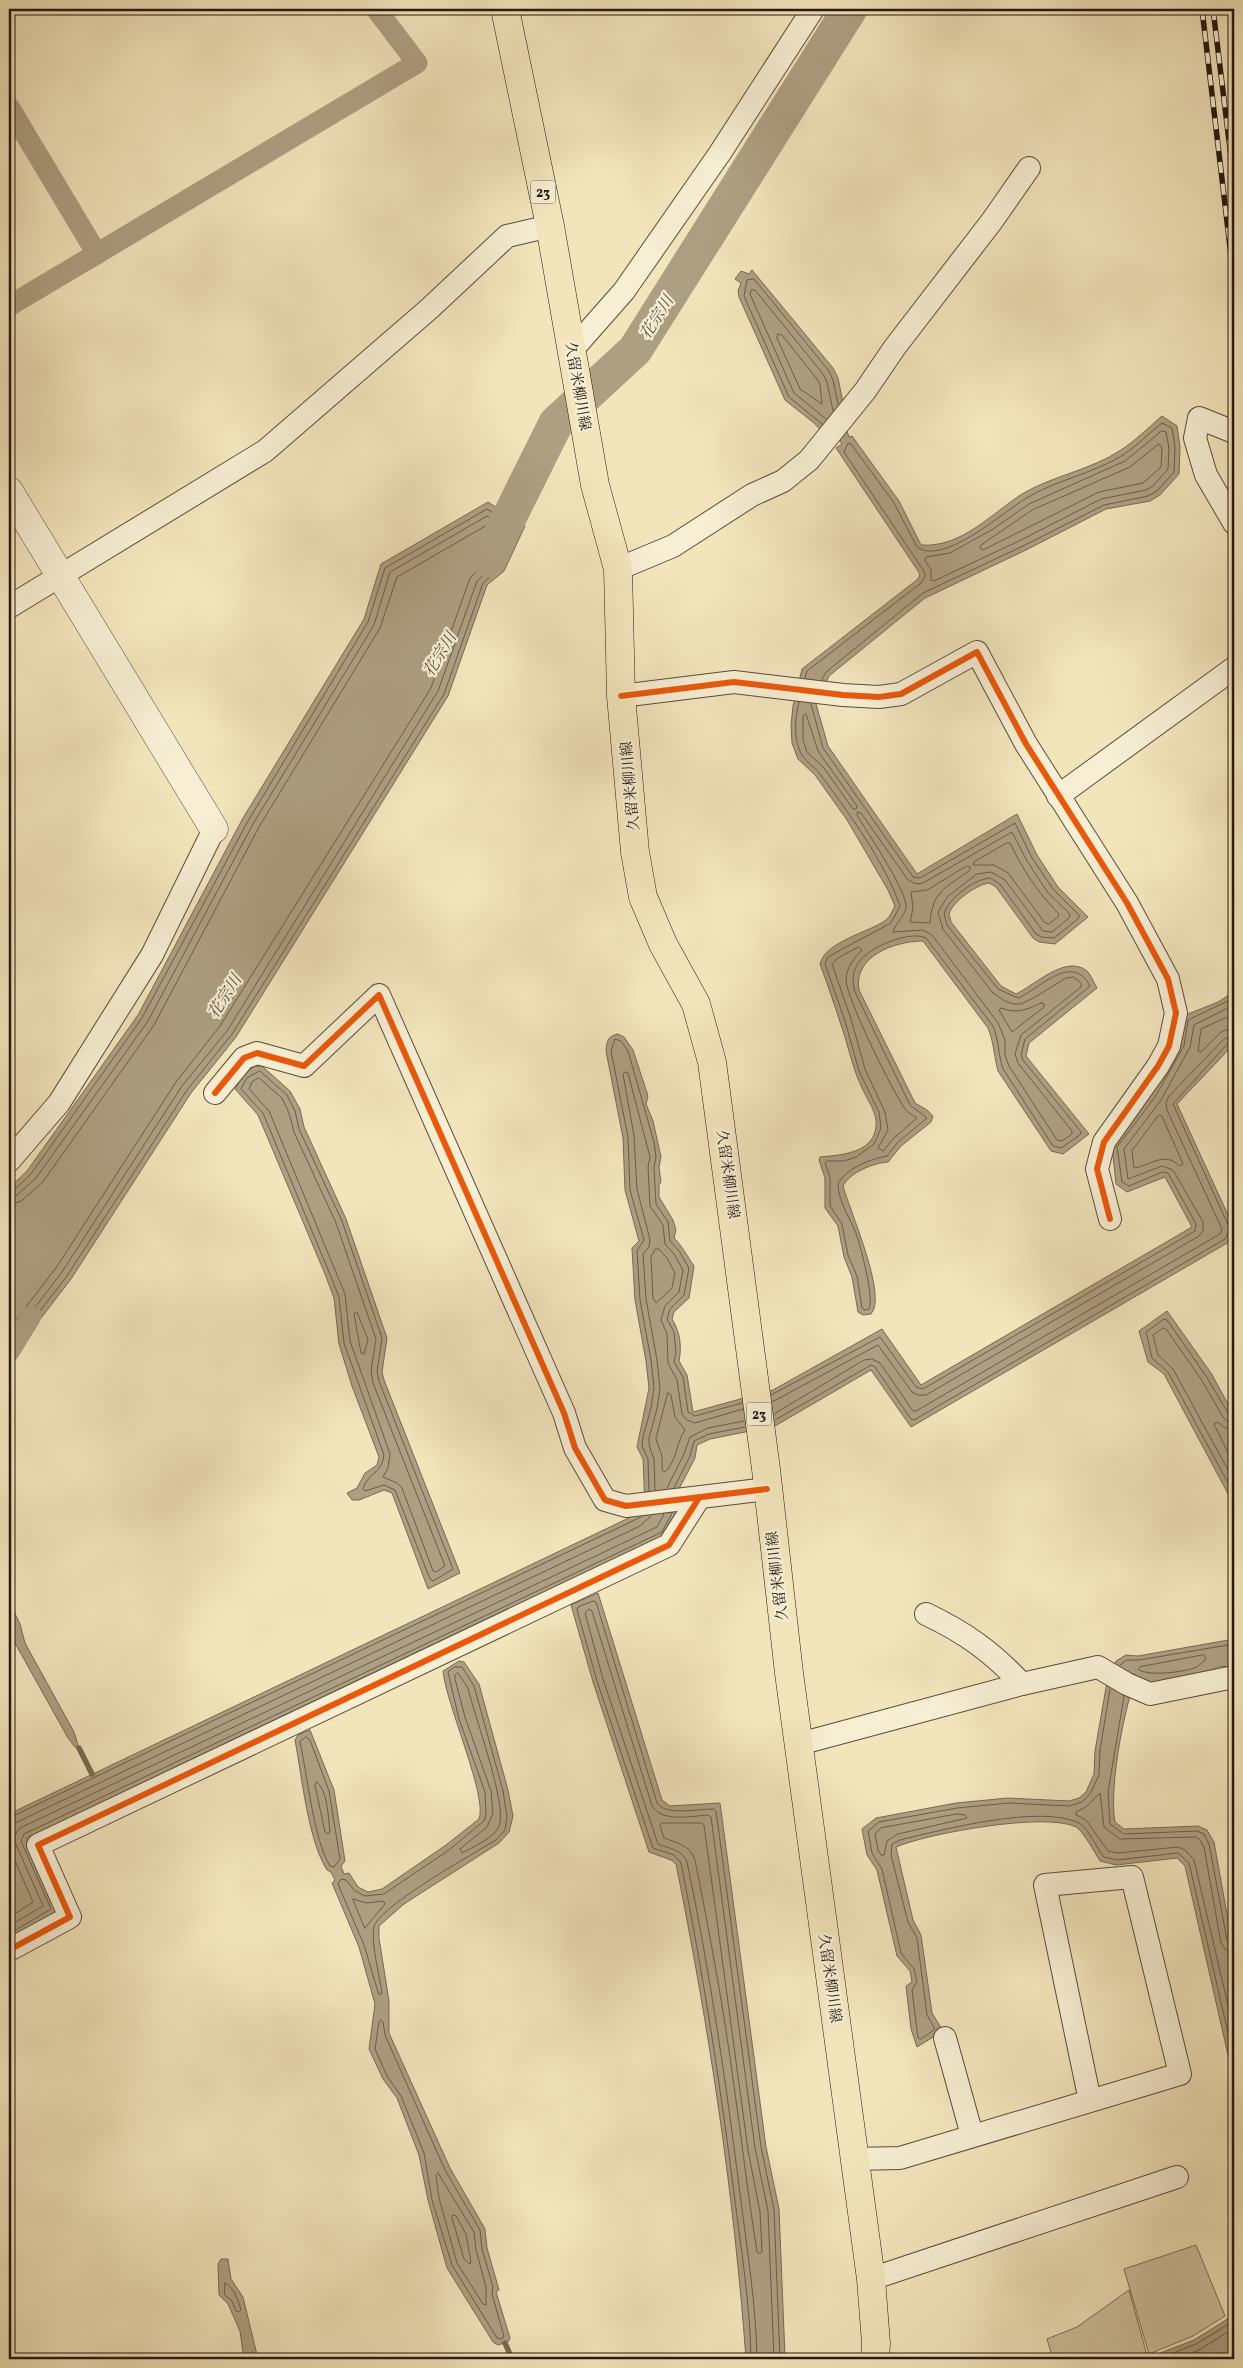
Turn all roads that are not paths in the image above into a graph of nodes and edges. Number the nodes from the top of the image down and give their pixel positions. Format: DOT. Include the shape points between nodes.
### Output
graph roads {
  1 [pos="505,9"];
  2 [pos="813,9"];
  3 [pos="1029,168"];
  4 [pos="550,226"];
  5 [pos="574,363"];
  6 [pos="1234,432"];
  7 [pos="9,491"];
  8 [pos="1234,524"];
  9 [pos="618,569"];
  10 [pos="60,576"];
  11 [pos="9,607"];
  12 [pos="1234,668"];
  13 [pos="621,696"];
  14 [pos="1058,796"];
  15 [pos="214,829"];
  16 [pos="216,1093"];
  17 [pos="9,1161"];
  18 [pos="1110,1219"];
  19 [pos="767,1489"];
  20 [pos="699,1498"];
  21 [pos="926,1614"];
  22 [pos="1234,1677"];
  23 [pos="1022,1684"];
  24 [pos="798,1744"];
  25 [pos="9,1950"];
  26 [pos="945,2038"];
  27 [pos="1090,2101"];
  28 [pos="972,2135"];
  29 [pos="853,2159"];
  30 [pos="1176,2177"];
  31 [pos="871,2279"];
  32 [pos="875,2358"];
  1 -- 4 [label="main road, 久留米柳川線 / 23"];
  2 -- 5 [label="street" via="720,153"];
  3 -- 9 [label="street" via="865,391 809,460 783,481 752,495 673,546"];
  4 -- 5 [label="main road, 久留米柳川線 / 23"];
  4 -- 10 [label="street" via="507,236 430,309 266,451"];
  5 -- 9 [label="main road, 久留米柳川線 / 23" via="595,485"];
  6 -- 8 [label="street" via="1199,418 1195,438 1206,475"];
  7 -- 10 [label="street"];
  9 -- 13 [label="main road, 久留米柳川線 / 23"];
  10 -- 11 [label="street"];
  10 -- 15 [label="street"];
  12 -- 14 [label="street"];
  13 -- 14 [label="street" via="734,682 879,697 901,694 977,652"];
  13 -- 19 [label="main road, 久留米柳川線 / 23" via="643,897 663,944 696,1004 712,1062"];
  14 -- 18 [label="street" via="1127,903 1168,979 1176,1013 1169,1046 1158,1066 1104,1142 1097,1169"];
  15 -- 17 [label="street" via="152,955 59,1103"];
  16 -- 20 [label="street" via="244,1058 257,1053 304,1066 379,995 560,1405 575,1448 604,1500 626,1506"];
  19 -- 20 [label="street"];
  19 -- 24 [label="main road, 久留米柳川線 / 23"];
  20 -- 25 [label="street" via="669,1545 38,1845 70,1916"];
  21 -- 23 [label="street" via="957,1629 996,1657"];
  22 -- 23 [label="street" via="1150,1694 1126,1684 1098,1666"];
  23 -- 24 [label="street"];
  24 -- 29 [label="main road, 久留米柳川線 / 23"];
  26 -- 28 [label="street"];
  27 -- 27 [label="street" via="1180,2074 1132,1877 1046,1885"];
  27 -- 28 [label="street"];
  28 -- 29 [label="street" via="900,2158"];
  29 -- 31 [label="main road, 久留米柳川線 / 23"];
  30 -- 31 [label="street"];
  31 -- 32 [label="main road, 久留米柳川線 / 23"];
}
